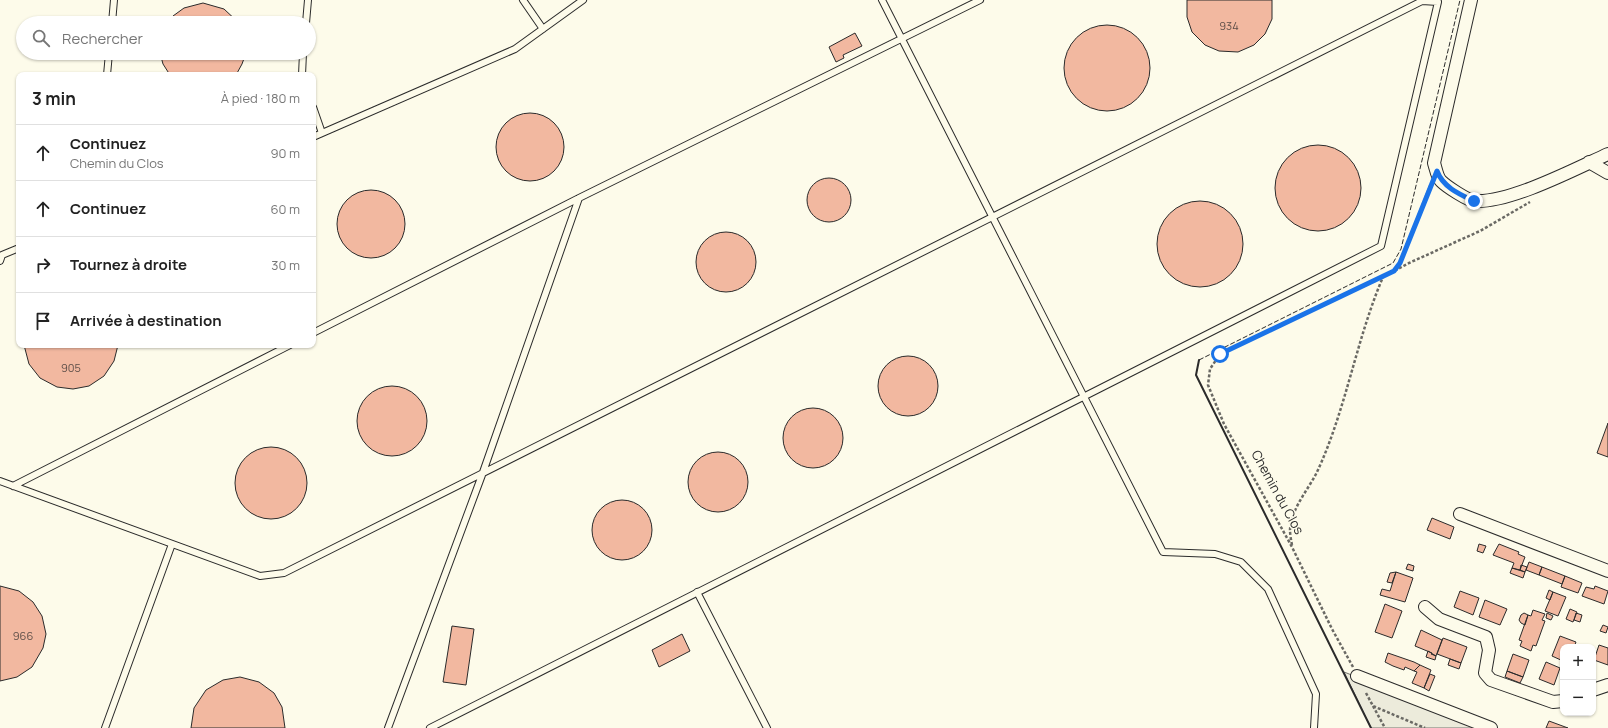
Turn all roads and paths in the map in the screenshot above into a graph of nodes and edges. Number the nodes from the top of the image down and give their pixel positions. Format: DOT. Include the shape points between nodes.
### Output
graph roads {
  1 [pos="114,0"];
  2 [pos="308,0"];
  3 [pos="524,0"];
  4 [pos="583,0"];
  5 [pos="882,0"];
  6 [pos="980,0"];
  7 [pos="1472,0"];
  8 [pos="1438,1"];
  9 [pos="113,16"];
  10 [pos="307,16"];
  11 [pos="543,29"];
  12 [pos="902,40"];
  13 [pos="108,60"];
  14 [pos="303,60"];
  15 [pos="107,72"];
  16 [pos="302,72"];
  17 [pos="316,117"];
  18 [pos="322,134"];
  19 [pos="316,136"];
  20 [pos="1608,154"];
  21 [pos="1589,162"];
  22 [pos="1437,171"];
  23 [pos="1608,173"];
  24 [pos="579,198"];
  25 [pos="1534,199"];
  26 [pos="993,217"];
  27 [pos="16,249"];
  28 [pos="0,261"];
  29 [pos="1394,271"];
  30 [pos="1383,277"];
  31 [pos="316,331"];
  32 [pos="284,348"];
  33 [pos="1084,396"];
  34 [pos="482,475"];
  35 [pos="0,481"];
  36 [pos="13,486"];
  37 [pos="1460,514"];
  38 [pos="172,544"];
  39 [pos="1292,546"];
  40 [pos="1608,571"];
  41 [pos="698,592"];
  42 [pos="1425,607"];
  43 [pos="1357,676"];
  44 [pos="1608,684"];
  45 [pos="1596,689"];
  46 [pos="1560,701"];
  47 [pos="1373,706"];
  48 [pos="105,728"];
  49 [pos="388,728"];
  50 [pos="430,728"];
  51 [pos="767,728"];
  52 [pos="1314,728"];
  53 [pos="1385,728"];
  54 [pos="1425,728"];
  55 [pos="1491,728"];
  1 -- 9 [label="lane"];
  2 -- 10 [label="lane"];
  3 -- 11 [label="lane"];
  4 -- 11 [label="lane"];
  5 -- 12 [label="lane"];
  6 -- 12 [label="lane"];
  7 -- 22 [label="street" via="1434,164"];
  8 -- 26 [label="lane" via="1422,1"];
  8 -- 33 [label="lane" via="1382,246"];
  11 -- 18 [label="lane" via="515,49"];
  12 -- 24 [label="lane"];
  12 -- 26 [label="lane"];
  13 -- 15 [label="lane"];
  14 -- 16 [label="lane"];
  17 -- 18 [label="lane"];
  18 -- 19 [label="lane"];
  20 -- 21 [label="street"];
  21 -- 22 [label="street" via="1504,197 1474,201 1440,180"];
  21 -- 23 [label="street"];
  22 -- 29 [label="path" via="1400,263"];
  24 -- 31 [label="lane"];
  24 -- 34 [label="lane"];
  25 -- 29 [label="path, Chemin du Clos" via="1480,231"];
  26 -- 33 [label="lane"];
  26 -- 34 [label="lane"];
  27 -- 28 [label="lane" via="2,255"];
  29 -- 30 [label="path, Chemin du Clos"];
  30 -- 39 [label="path" via="1372,302 1330,438 1317,472 1296,510 1290,529"];
  30 -- 39 [label="path, Chemin du Clos" via="1220,354 1210,369 1208,385 1224,424"];
  32 -- 36 [label="lane"];
  33 -- 41 [label="lane"];
  33 -- 52 [label="lane" via="1163,552 1215,554 1241,562 1268,589 1316,694"];
  34 -- 38 [label="lane" via="284,573 260,576"];
  34 -- 49 [label="lane"];
  35 -- 36 [label="lane"];
  36 -- 38 [label="lane"];
  37 -- 40 [label="street"];
  38 -- 48 [label="lane"];
  39 -- 43 [label="path, Chemin du Clos"];
  41 -- 50 [label="lane"];
  41 -- 51 [label="lane"];
  42 -- 46 [label="street" via="1439,619 1486,637 1489,650 1485,673 1491,680 1553,702"];
  43 -- 47 [label="path, Chemin du Clos"];
  43 -- 55 [label="street"];
  44 -- 45 [label="street"];
  47 -- 53 [label="path, Chemin du Clos"];
  47 -- 54 [label="path"];
}
